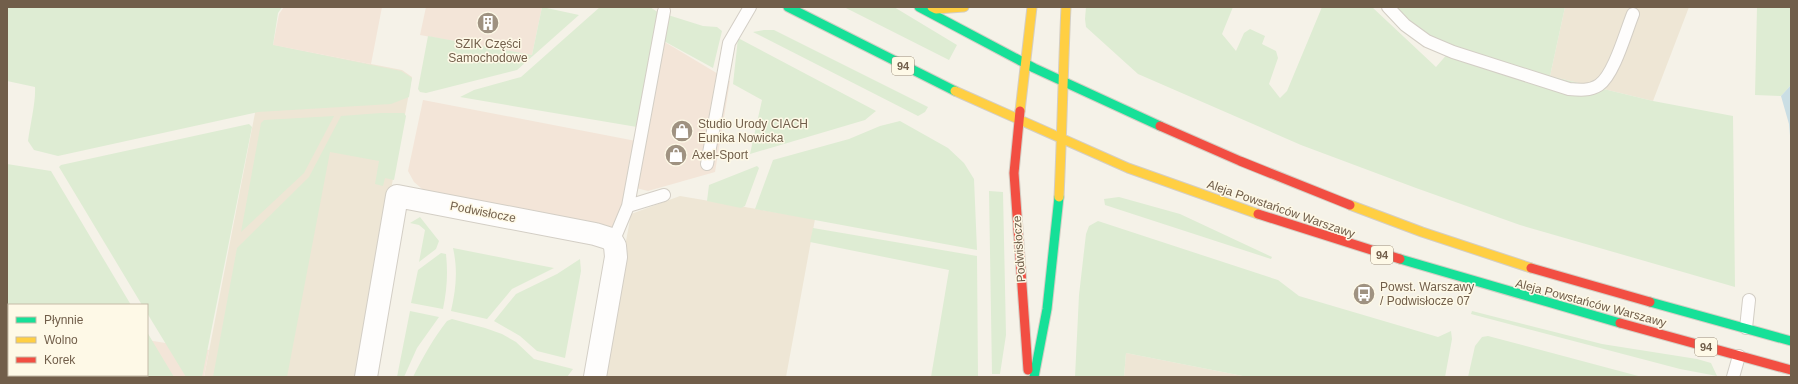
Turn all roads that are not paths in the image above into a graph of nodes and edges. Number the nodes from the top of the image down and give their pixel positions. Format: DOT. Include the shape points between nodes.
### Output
graph roads {
  1 [pos="750,7"];
  2 [pos="788,7"];
  3 [pos="919,7"];
  4 [pos="932,7"];
  5 [pos="964,7"];
  6 [pos="1032,7"];
  7 [pos="1066,7"];
  8 [pos="1388,7"];
  9 [pos="664,11"];
  10 [pos="1633,14"];
  11 [pos="1024,64"];
  12 [pos="1062,81"];
  13 [pos="1020,122"];
  14 [pos="1062,140"];
  15 [pos="707,164"];
  16 [pos="664,195"];
  17 [pos="628,206"];
  18 [pos="613,242"];
  19 [pos="1749,300"];
  20 [pos="1746,328"];
  21 [pos="1791,341"];
  22 [pos="1738,356"];
  23 [pos="1791,370"];
  24 [pos="366,377"];
  25 [pos="595,377"];
  26 [pos="1028,377"];
  27 [pos="1034,377"];
  28 [pos="1733,377"];
  1 -- 15 [label="lane" via="729,43"];
  2 -- 13 [label="main road, Aleja Powstańców Warszawy / 94" via="860,46"];
  3 -- 11 [label="main road, Aleja Powstańców Warszawy / 94"];
  4 -- 5 [label="main road"];
  6 -- 11 [label="main road, Podwisłocze"];
  7 -- 12 [label="main road"];
  8 -- 10 [label="lane" via="1405,25 1427,41 1453,52 1569,89 1584,90 1599,85 1610,74"];
  9 -- 17 [label="lane"];
  11 -- 12 [label="main road, Aleja Powstańców Warszawy / 94"];
  11 -- 13 [label="main road, Podwisłocze"];
  12 -- 14 [label="main road"];
  12 -- 20 [label="main road, Aleja Powstańców Warszawy / 94" via="1258,169 1382,217 1513,262"];
  13 -- 14 [label="main road, Aleja Powstańców Warszawy / 94"];
  13 -- 26 [label="main road, Podwisłocze" via="1014,173"];
  14 -- 22 [label="main road, Aleja Powstańców Warszawy / 94" via="1146,175 1377,254"];
  14 -- 27 [label="main road" via="1057,225 1047,309"];
  16 -- 17 [label="lane"];
  17 -- 18 [label="lane"];
  18 -- 24 [label="street, Podwisłocze" via="595,234 397,196"];
  18 -- 25 [label="street" via="616,257"];
  19 -- 20 [label="lane"];
  20 -- 21 [label="main road, Aleja Powstańców Warszawy / 94"];
  22 -- 23 [label="main road, Aleja Powstańców Warszawy / 94"];
  22 -- 28 [label="lane"];
}
